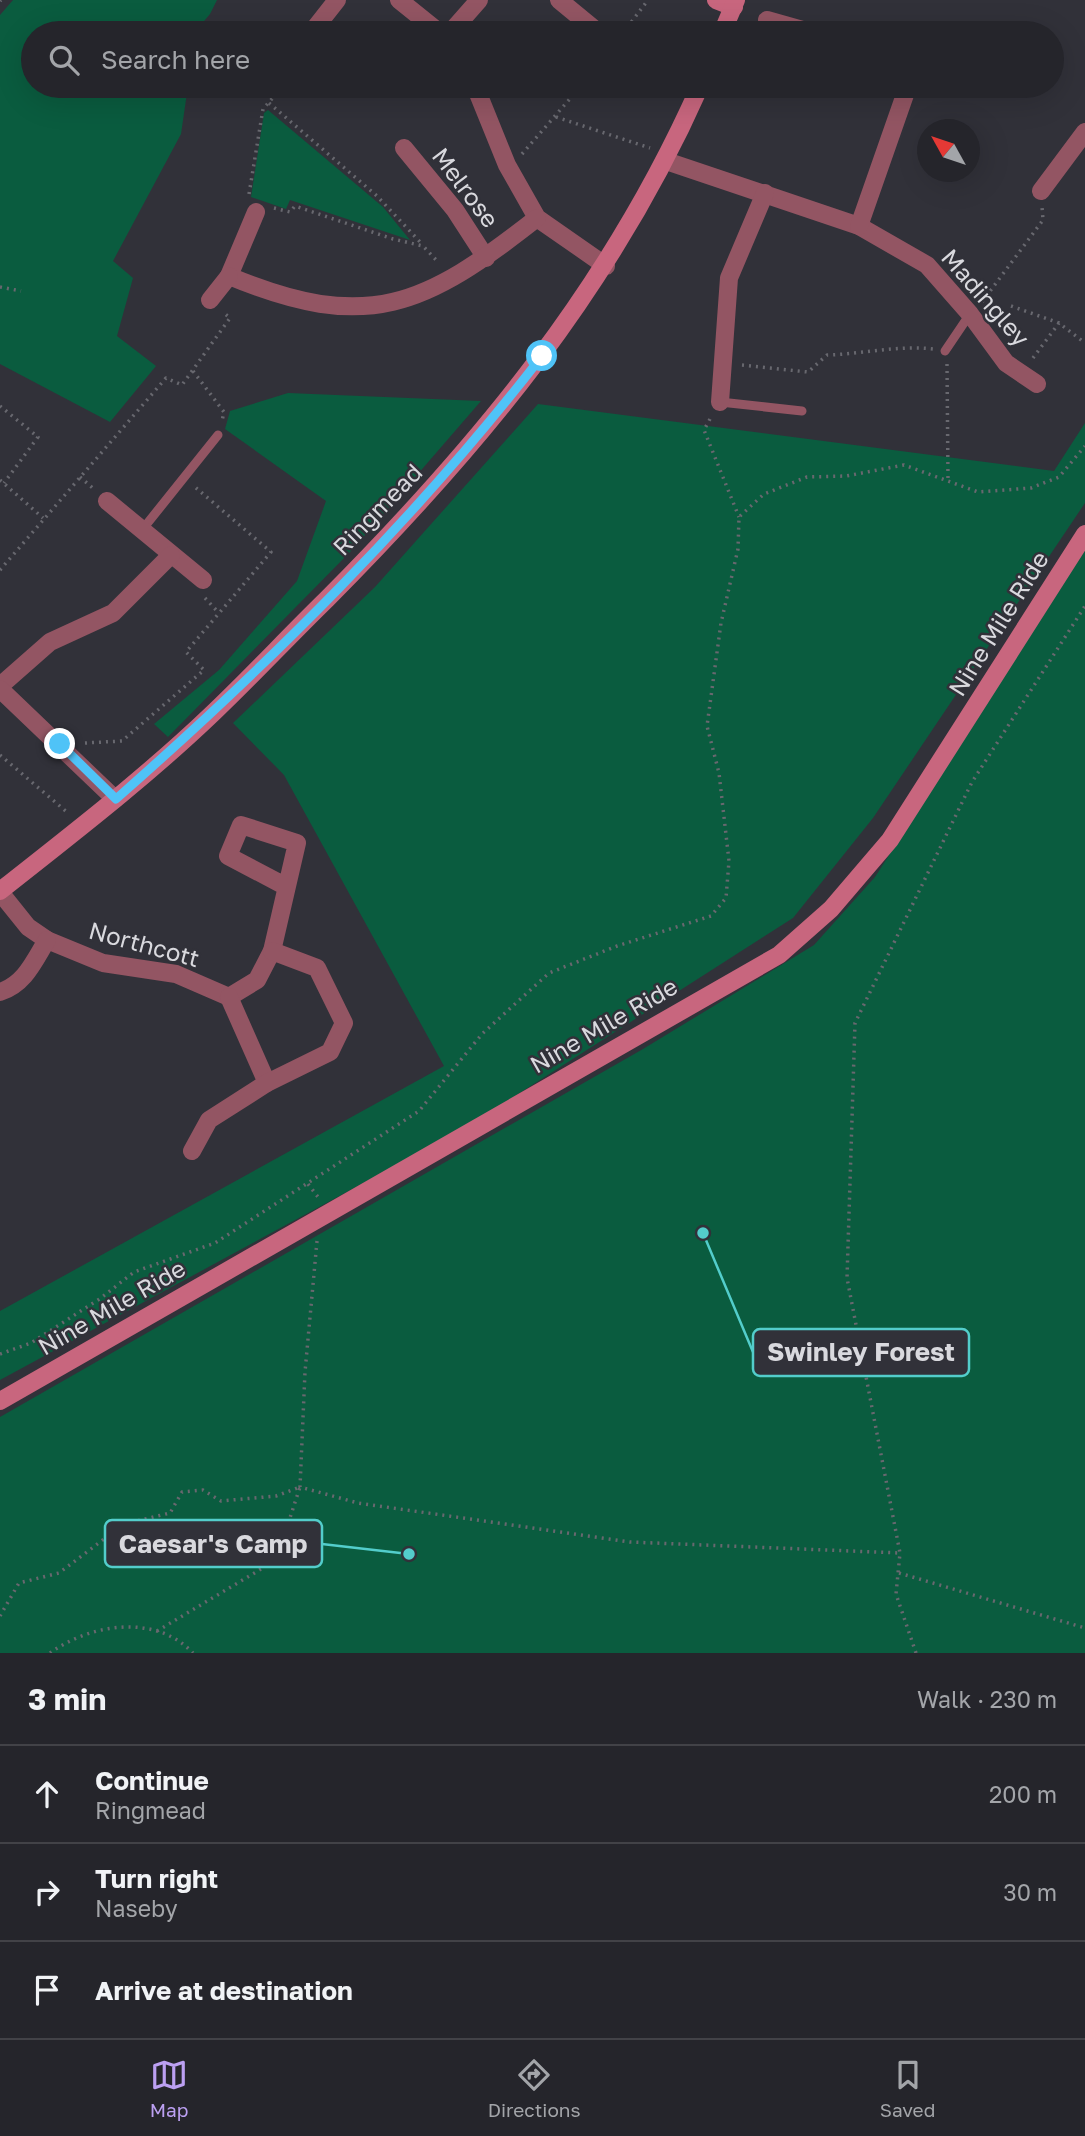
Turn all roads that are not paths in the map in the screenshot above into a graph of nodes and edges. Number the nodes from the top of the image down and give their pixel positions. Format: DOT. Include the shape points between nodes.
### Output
graph roads {
  1 [pos="337,0"];
  2 [pos="399,0"];
  3 [pos="479,0"];
  4 [pos="559,0"];
  5 [pos="716,0"];
  6 [pos="735,3"];
  7 [pos="767,20"];
  8 [pos="320,21"];
  9 [pos="424,21"];
  10 [pos="461,21"];
  11 [pos="584,21"];
  12 [pos="727,21"];
  13 [pos="771,21"];
  14 [pos="480,98"];
  15 [pos="695,98"];
  16 [pos="904,98"];
  17 [pos="1085,132"];
  18 [pos="404,148"];
  19 [pos="668,158"];
  20 [pos="1041,191"];
  21 [pos="765,193"];
  22 [pos="257,207"];
  23 [pos="537,218"];
  24 [pos="859,226"];
  25 [pos="486,258"];
  26 [pos="606,266"];
  27 [pos="229,276"];
  28 [pos="210,300"];
  29 [pos="970,314"];
  30 [pos="945,351"];
  31 [pos="1029,379"];
  32 [pos="720,402"];
  33 [pos="802,411"];
  34 [pos="218,435"];
  35 [pos="107,501"];
  36 [pos="142,530"];
  37 [pos="1085,534"];
  38 [pos="171,555"];
  39 [pos="204,580"];
  40 [pos="0,688"];
  41 [pos="116,799"];
  42 [pos="285,886"];
  43 [pos="0,892"];
  44 [pos="47,940"];
  45 [pos="272,951"];
  46 [pos="0,992"];
  47 [pos="229,997"];
  48 [pos="267,1083"];
  49 [pos="192,1151"];
  50 [pos="0,1401"];
  1 -- 8 [label="street"];
  2 -- 9 [label="street"];
  3 -- 10 [label="street"];
  4 -- 11 [label="street"];
  5 -- 6 [label="main road"];
  6 -- 12 [label="main road"];
  7 -- 13 [label="street"];
  14 -- 23 [label="street, Melrose" via="509,169"];
  15 -- 19 [label="main road, Ringmead"];
  16 -- 24 [label="street"];
  17 -- 20 [label="street"];
  18 -- 25 [label="street, Melrose" via="455,210"];
  19 -- 21 [label="street, Madingley"];
  19 -- 26 [label="main road, Ringmead"];
  21 -- 24 [label="street, Madingley"];
  21 -- 32 [label="street" via="729,278"];
  22 -- 27 [label="street"];
  23 -- 25 [label="street, Melrose"];
  23 -- 26 [label="street, Melrose"];
  24 -- 29 [label="street, Madingley" via="927,264"];
  25 -- 27 [label="street, Melrose" via="441,285 391,303 356,309 278,296"];
  26 -- 41 [label="main road, Ringmead" via="495,416 437,484 211,715"];
  27 -- 28 [label="street"];
  29 -- 30 [label="lane"];
  29 -- 31 [label="street, Madingley" via="1006,363"];
  32 -- 33 [label="lane"];
  34 -- 36 [label="lane"];
  35 -- 36 [label="street"];
  36 -- 38 [label="street"];
  37 -- 50 [label="main road, Nine Mile Ride" via="890,840 831,909 779,955"];
  38 -- 39 [label="street"];
  38 -- 40 [label="street" via="113,612 50,642"];
  40 -- 41 [label="street"];
  41 -- 43 [label="main road, Ringmead"];
  42 -- 45 [label="street"];
  43 -- 44 [label="street, Northcott" via="28,927"];
  44 -- 46 [label="street" via="26,975"];
  44 -- 47 [label="street, Northcott" via="103,963 176,974"];
  45 -- 47 [label="street" via="257,980"];
  45 -- 48 [label="street" via="317,968 344,1023 330,1052"];
  47 -- 48 [label="street"];
  48 -- 49 [label="street" via="209,1120"];
}
